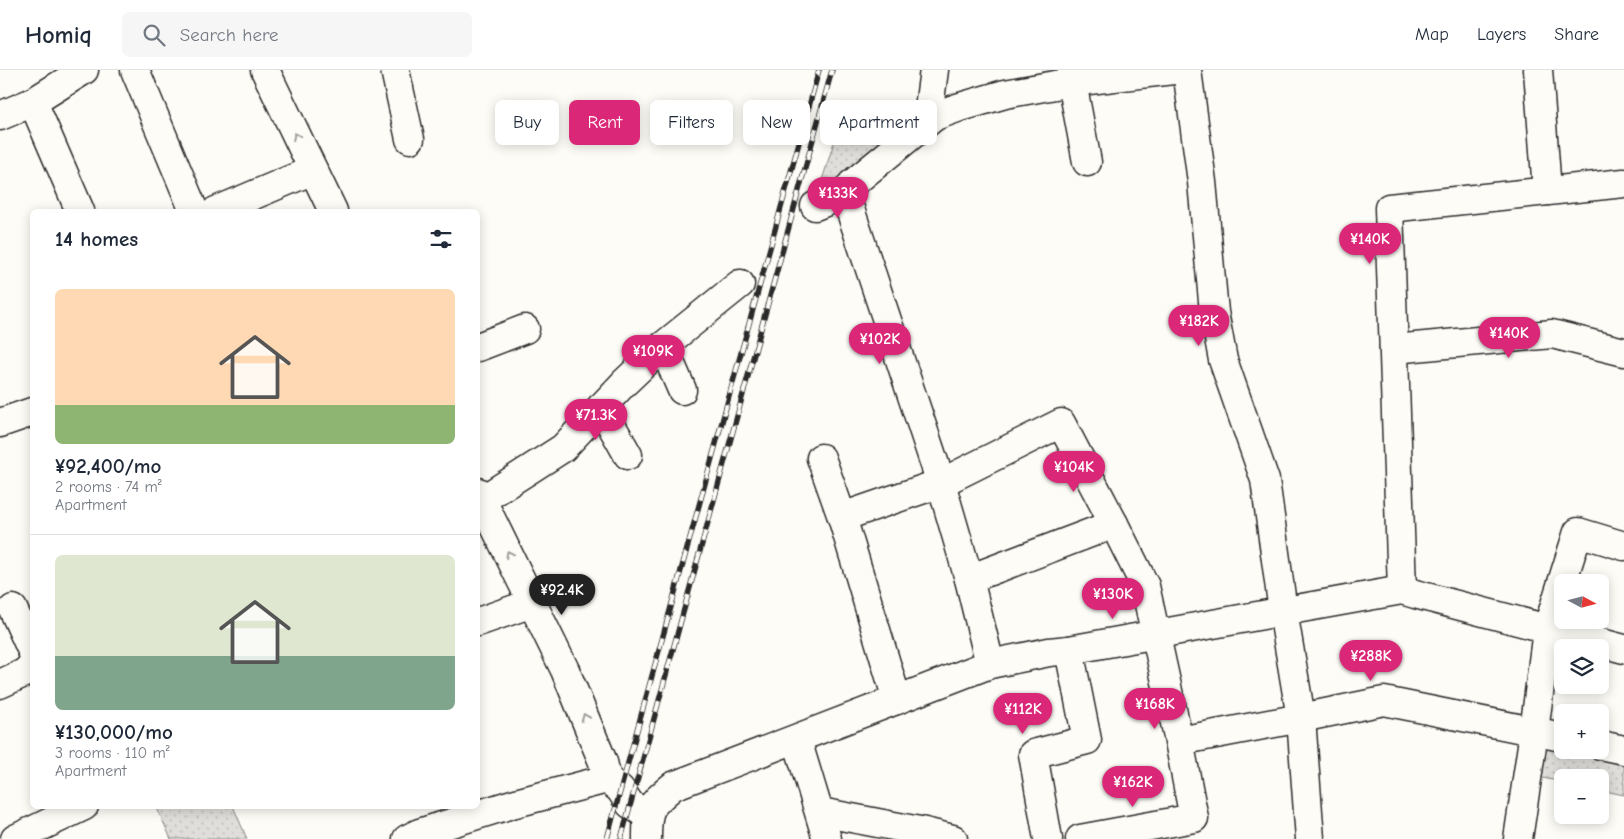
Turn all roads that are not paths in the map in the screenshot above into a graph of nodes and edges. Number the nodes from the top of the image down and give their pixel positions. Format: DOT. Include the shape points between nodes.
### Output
graph roads {
  1 [pos="84,70"];
  2 [pos="135,70"];
  3 [pos="265,70"];
  4 [pos="395,70"];
  5 [pos="934,70"];
  6 [pos="1173,70"];
  7 [pos="1187,70"];
  8 [pos="1538,70"];
  9 [pos="1072,76"];
  10 [pos="930,100"];
  11 [pos="33,102"];
  12 [pos="937,115"];
  13 [pos="0,116"];
  14 [pos="410,139"];
  15 [pos="900,145"];
  16 [pos="1087,162"];
  17 [pos="313,170"];
  18 [pos="1624,184"];
  19 [pos="1547,192"];
  20 [pos="845,194"];
  21 [pos="815,206"];
  22 [pos="79,209"];
  23 [pos="193,209"];
  24 [pos="221,209"];
  25 [pos="332,209"];
  26 [pos="740,284"];
  27 [pos="525,329"];
  28 [pos="480,346"];
  29 [pos="663,346"];
  30 [pos="1394,349"];
  31 [pos="1624,352"];
  32 [pos="682,390"];
  33 [pos="601,407"];
  34 [pos="30,413"];
  35 [pos="0,423"];
  36 [pos="628,455"];
  37 [pos="821,458"];
  38 [pos="941,483"];
  39 [pos="480,496"];
  40 [pos="842,517"];
  41 [pos="1114,524"];
  42 [pos="1624,546"];
  43 [pos="969,578"];
  44 [pos="1402,590"];
  45 [pos="532,603"];
  46 [pos="13,609"];
  47 [pos="1283,611"];
  48 [pos="480,621"];
  49 [pos="1547,630"];
  50 [pos="1156,634"];
  51 [pos="30,647"];
  52 [pos="1624,649"];
  53 [pos="1070,650"];
  54 [pos="990,664"];
  55 [pos="30,668"];
  56 [pos="0,684"];
  57 [pos="897,700"];
  58 [pos="1301,718"];
  59 [pos="1534,732"];
  60 [pos="1554,736"];
  61 [pos="797,740"];
  62 [pos="1179,741"];
  63 [pos="1609,747"];
  64 [pos="1624,750"];
  65 [pos="607,779"];
  66 [pos="78,809"];
  67 [pos="820,812"];
  68 [pos="647,827"];
  69 [pos="16,839"];
  70 [pos="407,839"];
  71 [pos="828,839"];
  72 [pos="953,839"];
  73 [pos="1048,839"];
  74 [pos="1080,839"];
  75 [pos="1310,839"];
  76 [pos="1518,839"];
  1 -- 11 [label="street"];
  2 -- 23 [label="street"];
  17 -- 3 [label="street, one-way"];
  4 -- 14 [label="street"];
  5 -- 10 [label="street"];
  6 -- 9 [label="street"];
  7 -- 47 [label="street" via="1214,312 1223,360 1265,480"];
  8 -- 19 [label="street"];
  9 -- 12 [label="street"];
  9 -- 16 [label="street"];
  11 -- 13 [label="street"];
  11 -- 22 [label="street"];
  15 -- 20 [label="street" via="852,184"];
  17 -- 24 [label="street"];
  17 -- 25 [label="street"];
  18 -- 19 [label="street"];
  19 -- 30 [label="street" via="1389,208"];
  20 -- 21 [label="street"];
  20 -- 38 [label="street"];
  26 -- 29 [label="street"];
  27 -- 28 [label="street"];
  29 -- 32 [label="street"];
  29 -- 33 [label="street"];
  30 -- 31 [label="street" via="1552,334"];
  30 -- 44 [label="street"];
  33 -- 36 [label="street"];
  33 -- 39 [label="street" via="562,448"];
  34 -- 35 [label="street"];
  37 -- 40 [label="street"];
  38 -- 40 [label="street"];
  38 -- 41 [label="street" via="1061,423"];
  38 -- 43 [label="street"];
  45 -- 39 [label="street, one-way"];
  40 -- 57 [label="street"];
  41 -- 43 [label="street"];
  41 -- 50 [label="street" via="1144,586"];
  42 -- 49 [label="street" via="1578,532"];
  43 -- 54 [label="street"];
  44 -- 47 [label="street"];
  44 -- 49 [label="street"];
  45 -- 48 [label="street"];
  65 -- 45 [label="street, one-way" via="565,670"];
  46 -- 51 [label="street"];
  47 -- 50 [label="street"];
  47 -- 58 [label="street"];
  49 -- 52 [label="street"];
  49 -- 59 [label="street"];
  50 -- 53 [label="street"];
  50 -- 62 [label="street"];
  53 -- 54 [label="street"];
  53 -- 73 [label="street" via="1087,740 1033,754"];
  54 -- 57 [label="street"];
  55 -- 56 [label="street"];
  57 -- 61 [label="street"];
  58 -- 59 [label="street" via="1384,701"];
  58 -- 62 [label="street"];
  58 -- 75 [label="street"];
  59 -- 60 [label="street"];
  59 -- 76 [label="street"];
  61 -- 67 [label="street"];
  61 -- 68 [label="street" via="673,786 654,801"];
  62 -- 74 [label="street" via="1194,818"];
  63 -- 64 [label="street"];
  65 -- 68 [label="street" via="620,789"];
  65 -- 70 [label="street" via="512,804"];
  66 -- 69 [label="street"];
  67 -- 71 [label="street"];
  67 -- 72 [label="street"];
}
